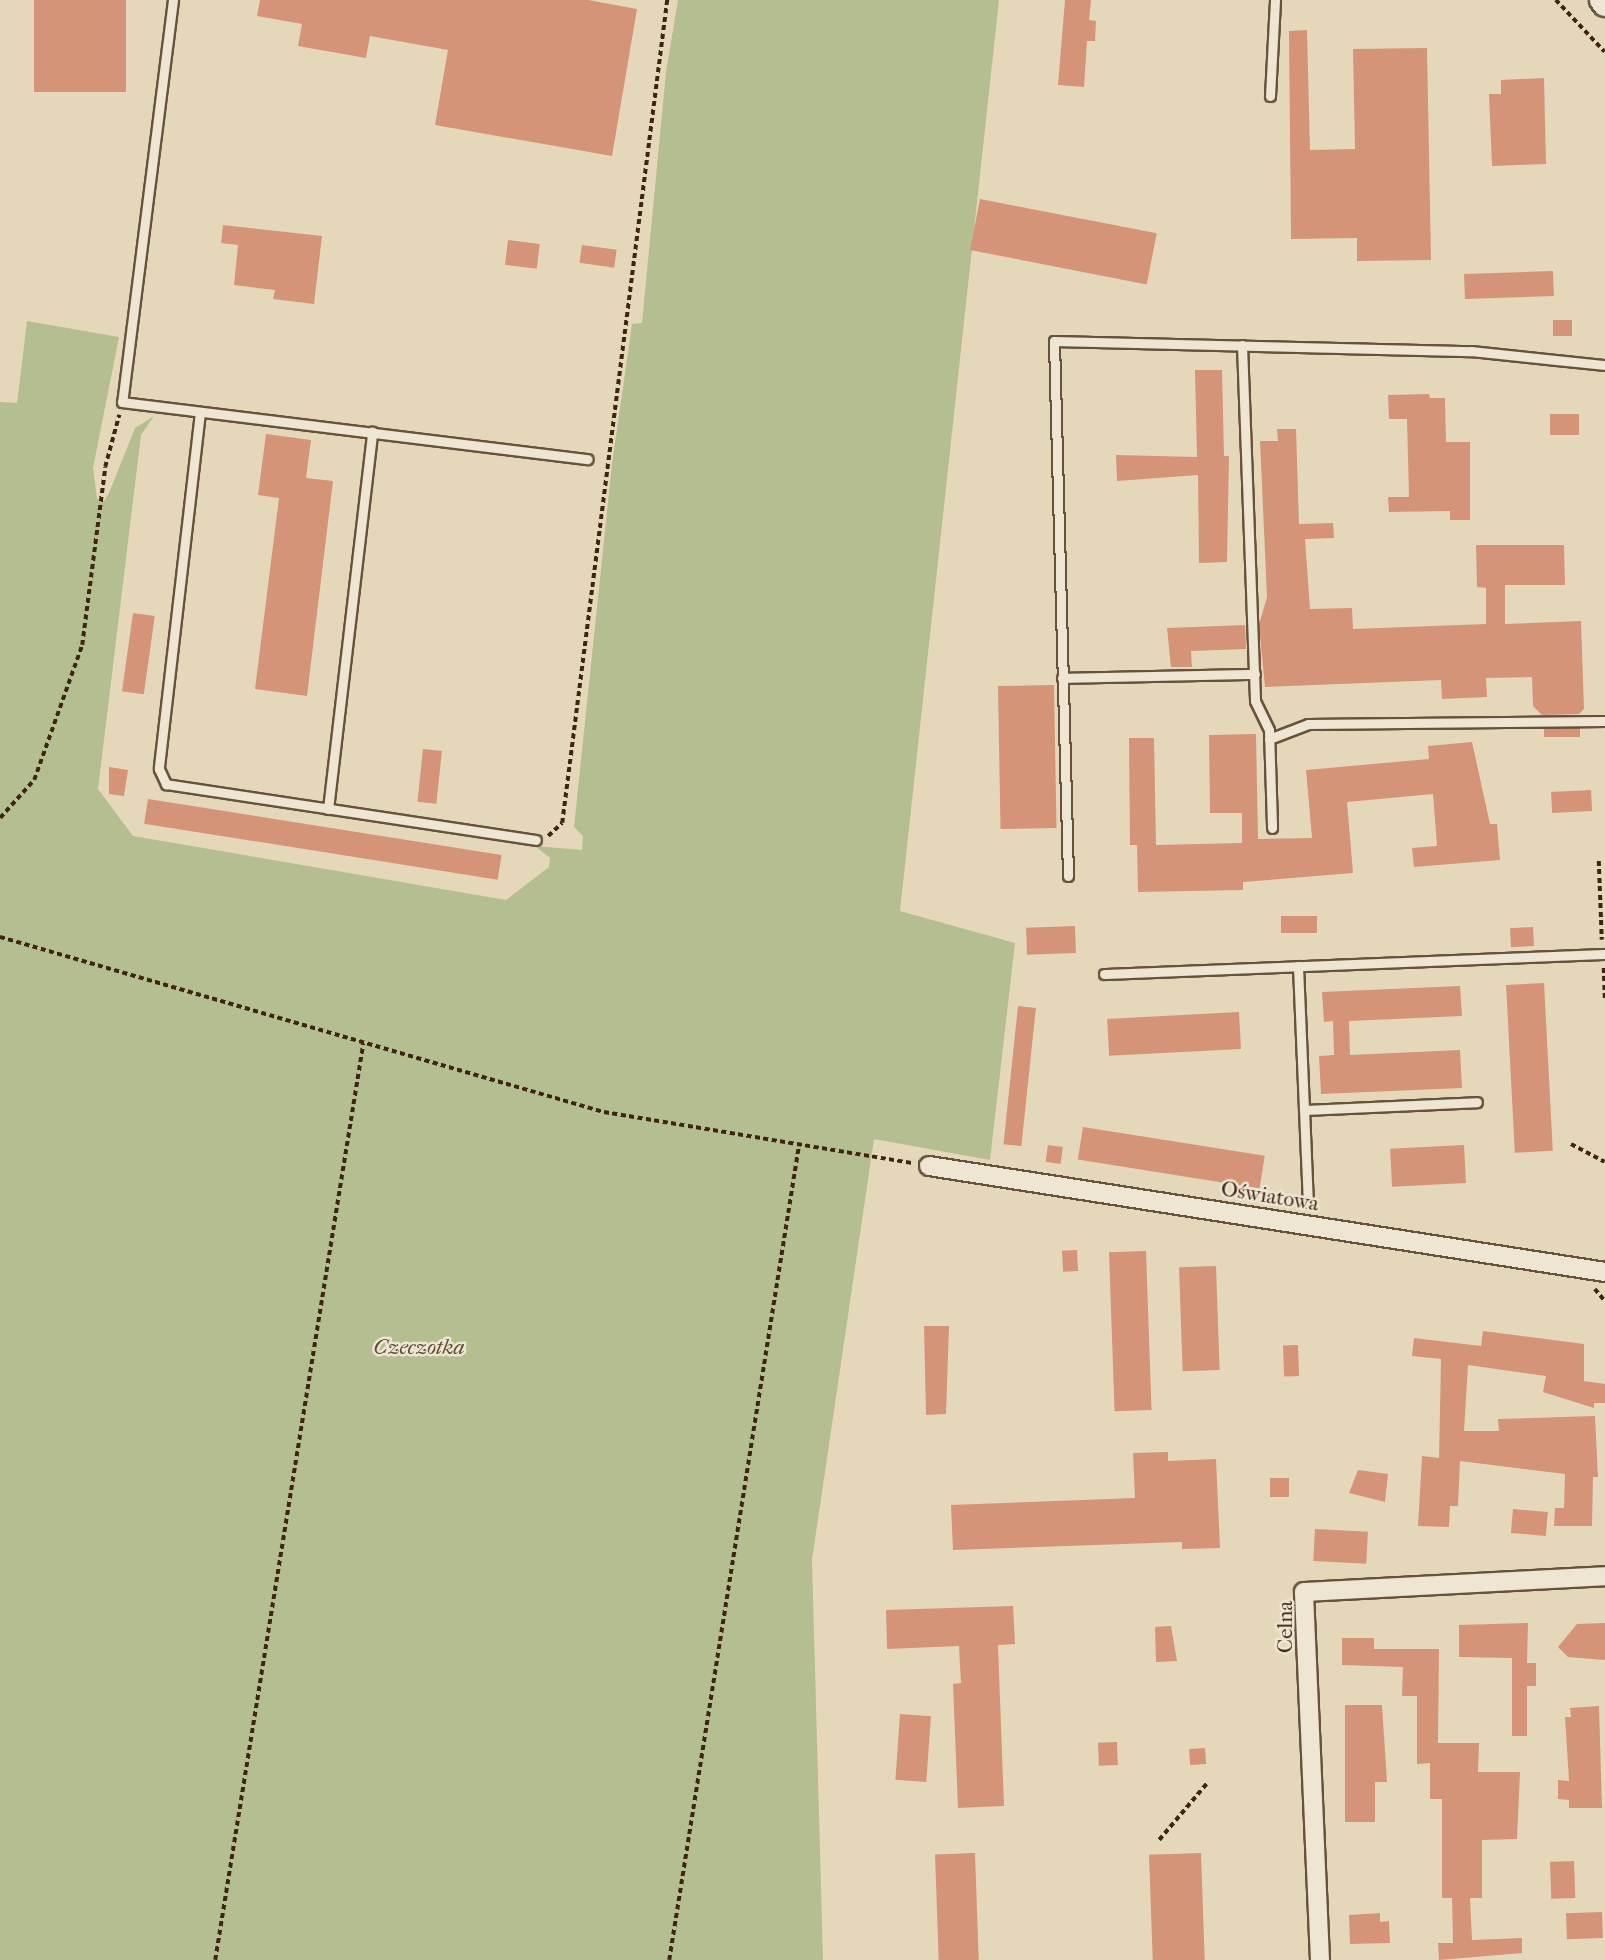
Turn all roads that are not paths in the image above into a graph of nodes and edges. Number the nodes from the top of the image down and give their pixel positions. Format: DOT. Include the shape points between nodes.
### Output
graph roads {
  1 [pos="173,0"];
  2 [pos="1275,0"];
  3 [pos="1270,96"];
  4 [pos="1242,345"];
  5 [pos="1605,365"];
  6 [pos="200,412"];
  7 [pos="372,432"];
  8 [pos="588,459"];
  9 [pos="1255,674"];
  10 [pos="1062,678"];
  11 [pos="1605,721"];
  12 [pos="1269,739"];
  13 [pos="328,809"];
  14 [pos="1272,828"];
  15 [pos="536,840"];
  16 [pos="1068,876"];
  17 [pos="1604,954"];
  18 [pos="1298,966"];
  19 [pos="1104,974"];
  20 [pos="1478,1102"];
  21 [pos="1304,1110"];
  22 [pos="929,1166"];
  23 [pos="1308,1202"];
  24 [pos="1605,1272"];
  25 [pos="1605,1577"];
  26 [pos="1320,1960"];
  1 -- 6 [label="lane" via="122,402"];
  2 -- 3 [label="lane"];
  4 -- 5 [label="lane" via="1471,351"];
  4 -- 9 [label="lane"];
  4 -- 10 [label="lane" via="1052,344"];
  6 -- 7 [label="lane"];
  6 -- 13 [label="lane" via="159,769 175,789"];
  7 -- 8 [label="lane"];
  7 -- 13 [label="lane"];
  9 -- 10 [label="lane"];
  9 -- 12 [label="lane" via="1255,701"];
  10 -- 16 [label="lane"];
  11 -- 12 [label="lane" via="1308,724"];
  12 -- 14 [label="lane"];
  13 -- 15 [label="lane"];
  17 -- 18 [label="lane"];
  18 -- 19 [label="lane"];
  18 -- 21 [label="lane"];
  20 -- 21 [label="lane"];
  21 -- 23 [label="lane"];
  22 -- 24 [label="street, Oświatowa"];
  25 -- 26 [label="street, Celna" via="1304,1592"];
}
